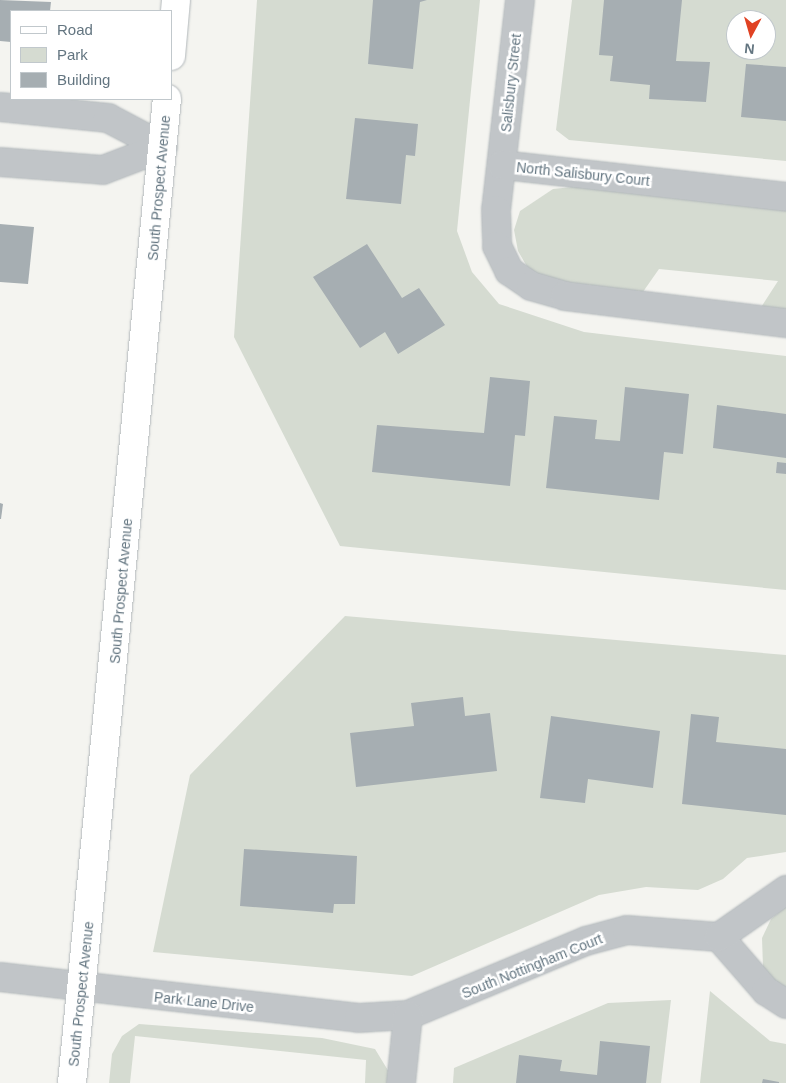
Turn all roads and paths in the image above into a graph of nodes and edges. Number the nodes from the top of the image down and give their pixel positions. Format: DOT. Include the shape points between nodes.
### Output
graph roads {
  1 [pos="176,0"];
  2 [pos="520,0"];
  3 [pos="172,45"];
  4 [pos="167,100"];
  5 [pos="0,107"];
  6 [pos="163,147"];
  7 [pos="0,162"];
  8 [pos="502,165"];
  9 [pos="786,197"];
  10 [pos="786,323"];
  11 [pos="786,890"];
  12 [pos="719,937"];
  13 [pos="0,977"];
  14 [pos="82,988"];
  15 [pos="786,1004"];
  16 [pos="408,1015"];
  17 [pos="72,1083"];
  18 [pos="401,1083"];
  1 -- 3 [label="main road"];
  2 -- 8 [label="street, Salisbury Street"];
  4 -- 6 [label="main road, South Prospect Avenue"];
  5 -- 6 [label="street" via="108,118"];
  6 -- 7 [label="street" via="104,170"];
  6 -- 14 [label="main road, South Prospect Avenue"];
  8 -- 9 [label="street, North Salisbury Court"];
  8 -- 10 [label="street, North Salisbury Court" via="496,210 497,246 509,271 531,286 601,302"];
  11 -- 12 [label="street"];
  12 -- 15 [label="street" via="766,991"];
  12 -- 16 [label="street, South Nottingham Court" via="627,930 586,942"];
  13 -- 14 [label="street, Park Lane Drive"];
  14 -- 16 [label="street, Park Lane Drive" via="359,1018"];
  14 -- 17 [label="main road, South Prospect Avenue"];
  16 -- 18 [label="street"];
}
